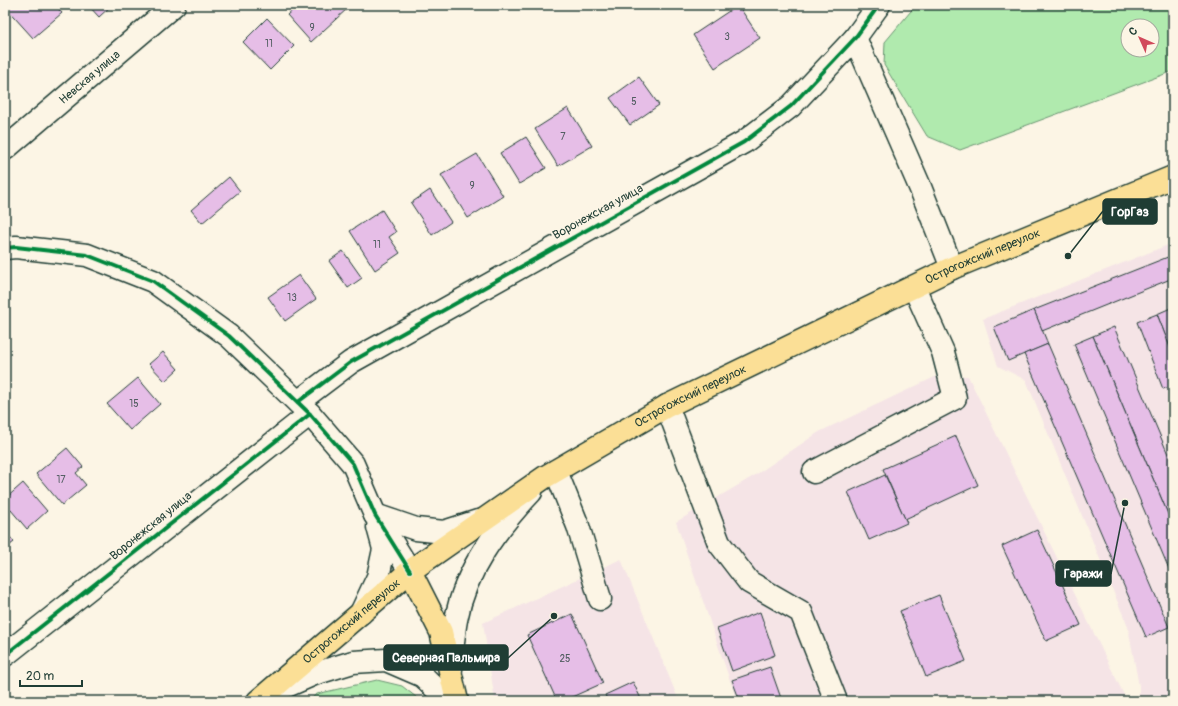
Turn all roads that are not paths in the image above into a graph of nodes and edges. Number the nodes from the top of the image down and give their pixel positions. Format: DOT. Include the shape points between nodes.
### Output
graph roads {
  1 [pos="174,5"];
  2 [pos="879,5"];
  3 [pos="855,38"];
  4 [pos="5,149"];
  5 [pos="1173,177"];
  6 [pos="5,248"];
  7 [pos="952,268"];
  8 [pos="914,286"];
  9 [pos="667,406"];
  10 [pos="304,408"];
  11 [pos="814,472"];
  12 [pos="550,474"];
  13 [pos="375,515"];
  14 [pos="483,520"];
  15 [pos="410,570"];
  16 [pos="600,599"];
  17 [pos="361,613"];
  18 [pos="5,655"];
  19 [pos="450,672"];
  20 [pos="262,698"];
  21 [pos="448,701"];
  22 [pos="457,701"];
  23 [pos="836,701"];
  1 -- 4 [label="street, Невская улица"];
  2 -- 3 [label="street, Воронежская улица"];
  3 -- 7 [label="street"];
  3 -- 10 [label="street, Воронежская улица" via="791,106 744,142 351,362"];
  5 -- 7 [label="main road, Острогожский переулок"];
  6 -- 10 [label="street" via="87,255 154,281 229,336"];
  7 -- 8 [label="main road, Острогожский переулок"];
  8 -- 9 [label="main road, Острогожский переулок"];
  8 -- 11 [label="street" via="943,352 955,398"];
  9 -- 12 [label="main road, Острогожский переулок"];
  9 -- 23 [label="street" via="719,543 749,582 801,612"];
  10 -- 13 [label="street" via="353,464"];
  10 -- 18 [label="street, Воронежская улица"];
  12 -- 14 [label="main road, Острогожский переулок"];
  12 -- 16 [label="street" via="578,526"];
  12 -- 19 [label="street" via="516,508 494,536 469,577 456,619"];
  13 -- 14 [label="street" via="416,529 444,532"];
  13 -- 15 [label="street"];
  13 -- 17 [label="street" via="384,549 378,577"];
  14 -- 15 [label="main road, Острогожский переулок"];
  15 -- 17 [label="main road, Острогожский переулок"];
  15 -- 19 [label="main road" via="441,632"];
  17 -- 20 [label="main road, Острогожский переулок"];
  19 -- 22 [label="main road"];
  20 -- 21 [label="street" via="314,674 340,666 354,662 386,660 423,676"];
}
